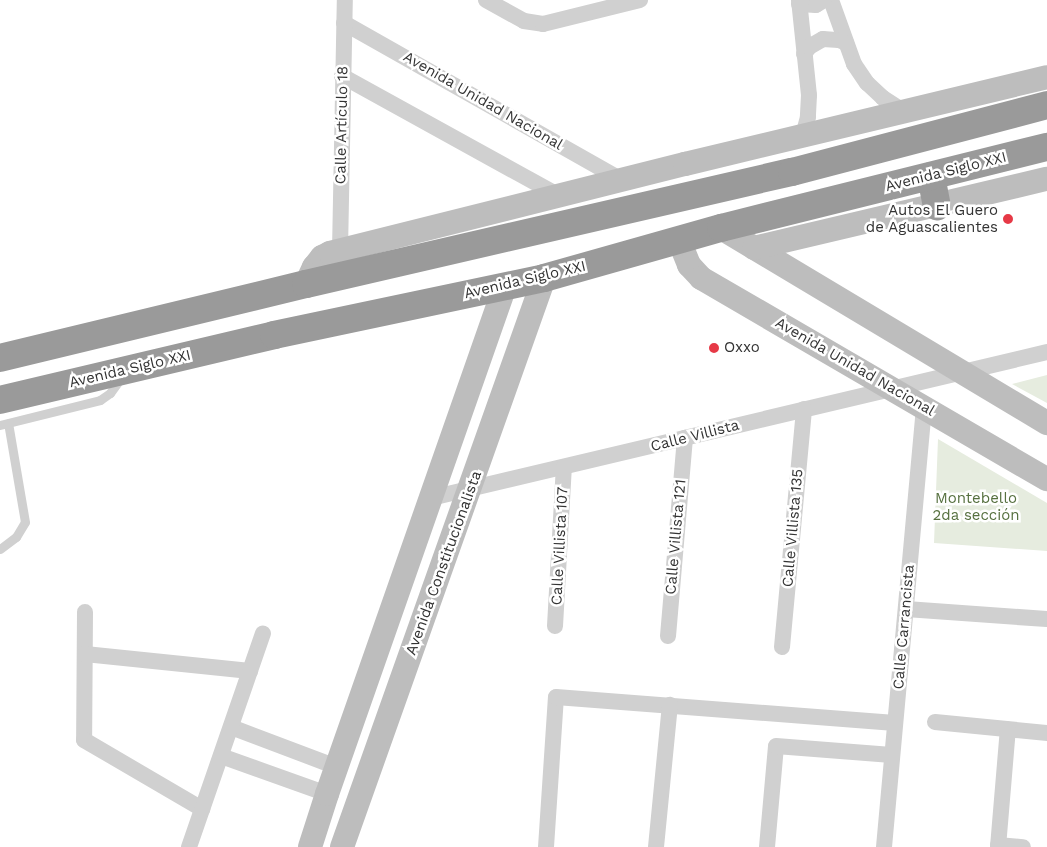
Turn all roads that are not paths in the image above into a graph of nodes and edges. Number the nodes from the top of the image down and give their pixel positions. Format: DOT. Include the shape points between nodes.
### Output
graph roads {
  1 [pos="345,0"];
  2 [pos="486,0"];
  3 [pos="640,0"];
  4 [pos="824,0"];
  5 [pos="831,0"];
  6 [pos="799,2"];
  7 [pos="344,23"];
  8 [pos="846,43"];
  9 [pos="804,54"];
  10 [pos="342,76"];
  11 [pos="1047,77"];
  12 [pos="1047,105"];
  13 [pos="903,112"];
  14 [pos="803,136"];
  15 [pos="1047,147"];
  16 [pos="792,172"];
  17 [pos="931,176"];
  18 [pos="1047,179"];
  19 [pos="622,180"];
  20 [pos="558,196"];
  21 [pos="938,206"];
  22 [pos="720,228"];
  23 [pos="679,240"];
  24 [pos="754,248"];
  25 [pos="340,251"];
  26 [pos="544,278"];
  27 [pos="306,284"];
  28 [pos="505,286"];
  29 [pos="265,295"];
  30 [pos="274,335"];
  31 [pos="1047,352"];
  32 [pos="0,358"];
  33 [pos="960,372"];
  34 [pos="892,388"];
  35 [pos="924,407"];
  36 [pos="804,409"];
  37 [pos="3,416"];
  38 [pos="1047,423"];
  39 [pos="685,438"];
  40 [pos="564,467"];
  41 [pos="1047,479"];
  42 [pos="471,490"];
  43 [pos="431,498"];
  44 [pos="0,548"];
  45 [pos="906,609"];
  46 [pos="85,612"];
  47 [pos="1047,620"];
  48 [pos="555,626"];
  49 [pos="263,633"];
  50 [pos="668,636"];
  51 [pos="782,647"];
  52 [pos="85,654"];
  53 [pos="250,671"];
  54 [pos="670,706"];
  55 [pos="935,722"];
  56 [pos="895,723"];
  57 [pos="231,727"];
  58 [pos="1008,729"];
  59 [pos="1047,733"];
  60 [pos="892,755"];
  61 [pos="221,756"];
  62 [pos="337,767"];
  63 [pos="327,794"];
  64 [pos="202,809"];
  65 [pos="998,846"];
  66 [pos="189,847"];
  67 [pos="310,847"];
  68 [pos="342,847"];
  69 [pos="546,847"];
  70 [pos="656,847"];
  71 [pos="767,847"];
  72 [pos="884,847"];
  73 [pos="1023,847"];
  1 -- 7 [label="street, Calle Artículo 18"];
  2 -- 3 [label="street" via="524,21 543,24"];
  4 -- 6 [label="street" via="816,5"];
  5 -- 8 [label="street"];
  6 -- 9 [label="street"];
  7 -- 10 [label="street, Calle Artículo 18"];
  7 -- 19 [label="street, Avenida Unidad Nacional"];
  8 -- 9 [label="street" via="823,39 815,42"];
  8 -- 13 [label="street" via="854,64 867,83"];
  9 -- 14 [label="street" via="809,96"];
  10 -- 20 [label="street"];
  10 -- 25 [label="street, Calle Artículo 18"];
  11 -- 13 [label="street"];
  12 -- 16 [label="highway"];
  13 -- 14 [label="street"];
  14 -- 19 [label="street"];
  15 -- 17 [label="highway, Avenida Siglo XXI"];
  16 -- 23 [label="highway" via="767,191 688,210 677,228"];
  16 -- 27 [label="highway"];
  17 -- 21 [label="highway"];
  17 -- 22 [label="highway, Avenida Siglo XXI"];
  18 -- 21 [label="street, Avenida Siglo XXI"];
  19 -- 20 [label="street"];
  20 -- 25 [label="street"];
  21 -- 24 [label="street, Avenida Siglo XXI"];
  22 -- 23 [label="highway, Avenida Siglo XXI"];
  22 -- 24 [label="street"];
  23 -- 26 [label="highway, Avenida Siglo XXI"];
  23 -- 34 [label="street, Avenida Unidad Nacional" via="689,265 702,278"];
  24 -- 33 [label="street"];
  25 -- 27 [label="street" via="322,257"];
  26 -- 28 [label="highway, Avenida Siglo XXI"];
  26 -- 42 [label="street, Avenida Constitucionalista"];
  27 -- 29 [label="highway"];
  28 -- 30 [label="highway, Avenida Siglo XXI"];
  28 -- 43 [label="street"];
  29 -- 30 [label="highway"];
  29 -- 32 [label="highway"];
  30 -- 37 [label="highway, Avenida Siglo XXI" via="127,370"];
  31 -- 33 [label="street, Calle Villista"];
  33 -- 34 [label="street, Calle Villista"];
  33 -- 38 [label="street"];
  34 -- 35 [label="street, Avenida Unidad Nacional"];
  34 -- 36 [label="street, Calle Villista"];
  35 -- 41 [label="street, Avenida Unidad Nacional"];
  35 -- 45 [label="street, Calle Carrancista"];
  36 -- 39 [label="street, Calle Villista"];
  36 -- 51 [label="street, Calle Villista 135"];
  37 -- 44 [label="lane" via="25,522 16,537"];
  39 -- 40 [label="street, Calle Villista"];
  39 -- 50 [label="street, Calle Villista 121"];
  40 -- 42 [label="street, Calle Villista"];
  40 -- 48 [label="street, Calle Villista 107"];
  42 -- 43 [label="street, Calle Villista"];
  42 -- 68 [label="street, Avenida Constitucionalista"];
  43 -- 62 [label="street"];
  45 -- 47 [label="street"];
  45 -- 56 [label="street, Calle Carrancista"];
  46 -- 52 [label="street"];
  49 -- 53 [label="street"];
  52 -- 53 [label="street"];
  52 -- 64 [label="street" via="84,740"];
  53 -- 57 [label="street"];
  54 -- 56 [label="street"];
  54 -- 69 [label="street" via="556,696"];
  54 -- 70 [label="street"];
  55 -- 58 [label="street"];
  56 -- 60 [label="street, Calle Carrancista"];
  57 -- 61 [label="street"];
  57 -- 62 [label="street"];
  58 -- 59 [label="street"];
  58 -- 65 [label="street"];
  60 -- 71 [label="street" via="776,746"];
  60 -- 72 [label="street, Calle Carrancista"];
  61 -- 63 [label="street"];
  61 -- 64 [label="street"];
  62 -- 63 [label="street"];
  63 -- 67 [label="street"];
  64 -- 66 [label="street"];
  65 -- 73 [label="street"];
}
